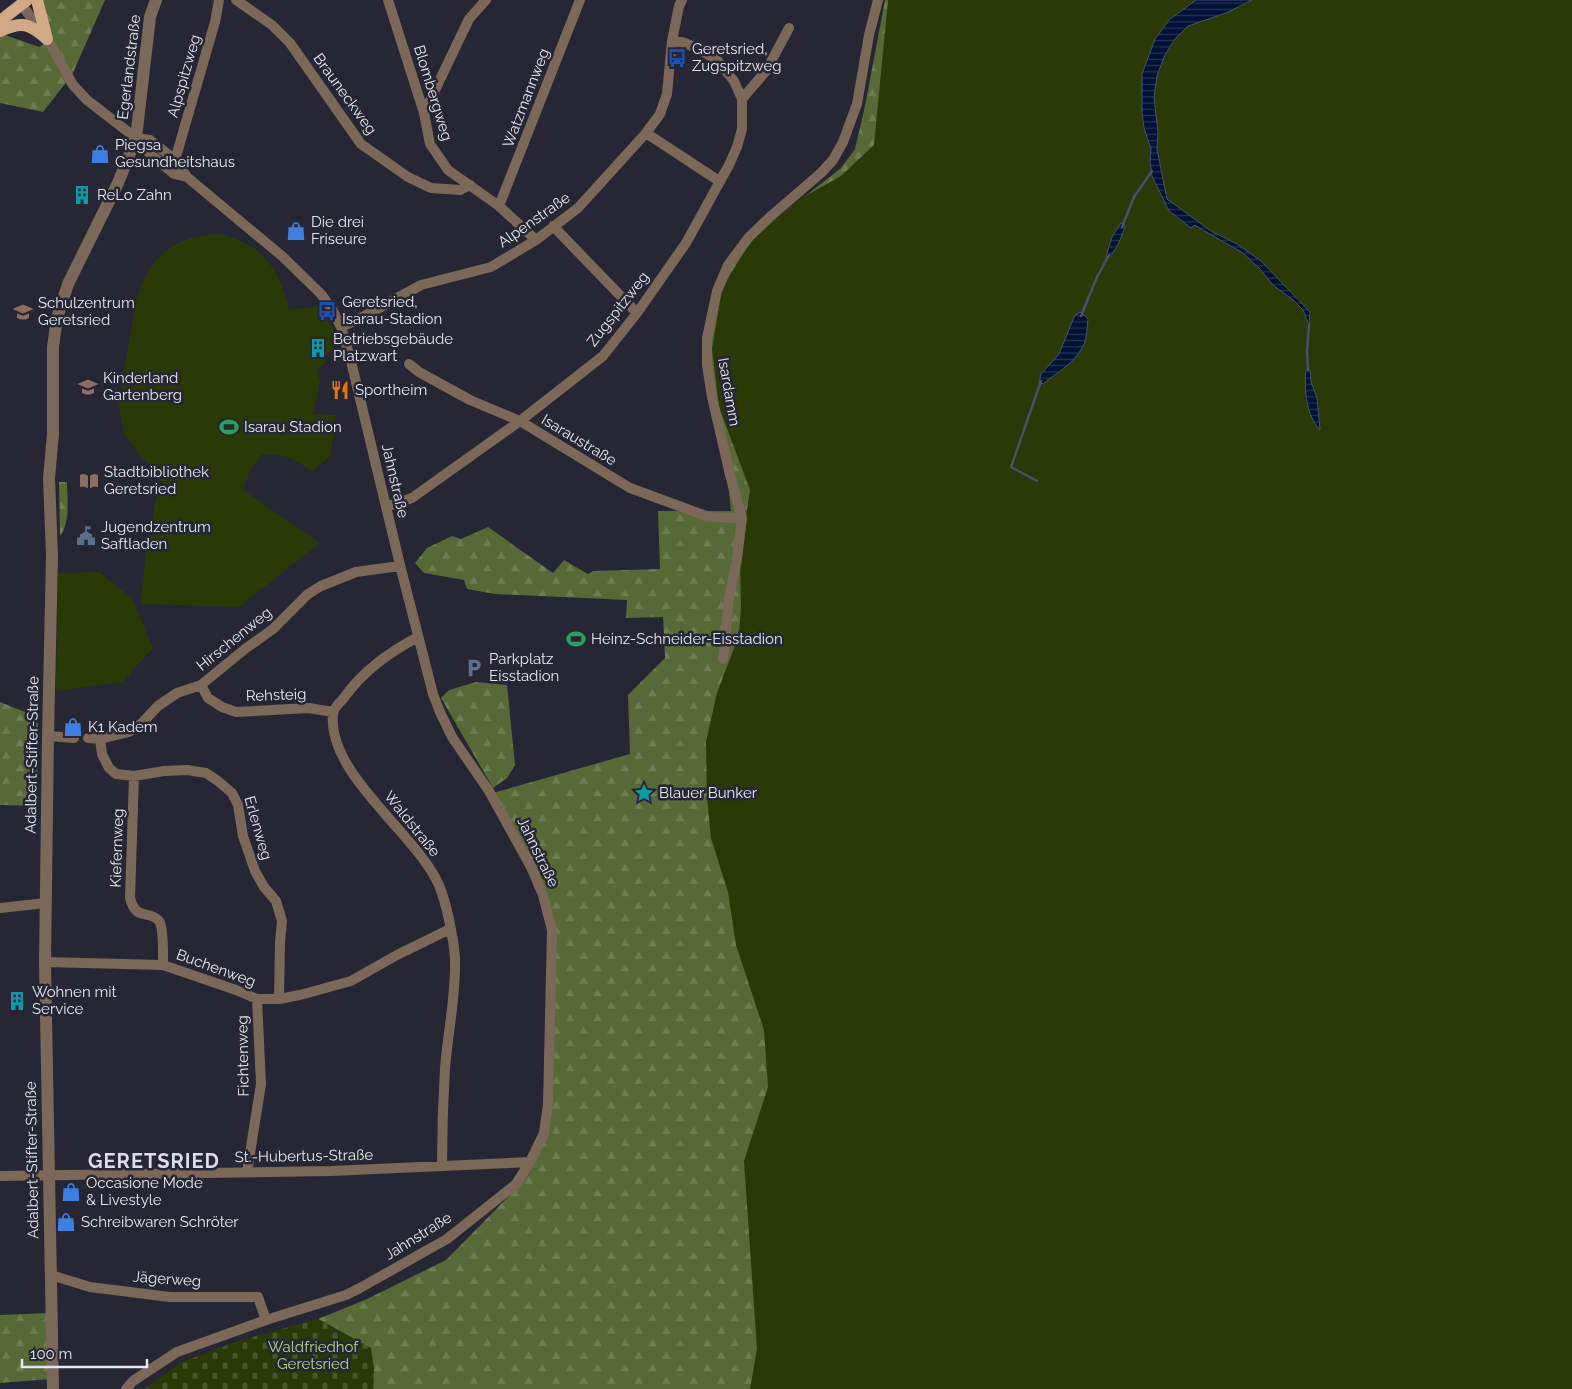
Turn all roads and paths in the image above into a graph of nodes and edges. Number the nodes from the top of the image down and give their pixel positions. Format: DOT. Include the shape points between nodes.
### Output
graph roads {
  1 [pos="37,0"];
  2 [pos="156,0"];
  3 [pos="220,0"];
  4 [pos="236,0"];
  5 [pos="388,0"];
  6 [pos="486,0"];
  7 [pos="580,0"];
  8 [pos="682,0"];
  9 [pos="878,0"];
  10 [pos="24,2"];
  11 [pos="0,21"];
  12 [pos="789,28"];
  13 [pos="0,31"];
  14 [pos="47,39"];
  15 [pos="672,41"];
  16 [pos="742,99"];
  17 [pos="424,113"];
  18 [pos="646,133"];
  19 [pos="136,138"];
  20 [pos="175,160"];
  21 [pos="188,177"];
  22 [pos="719,181"];
  23 [pos="470,185"];
  24 [pos="499,206"];
  25 [pos="553,226"];
  26 [pos="536,240"];
  27 [pos="637,313"];
  28 [pos="341,327"];
  29 [pos="409,364"];
  30 [pos="520,421"];
  31 [pos="386,507"];
  32 [pos="742,518"];
  33 [pos="400,566"];
  34 [pos="418,637"];
  35 [pos="723,659"];
  36 [pos="201,685"];
  37 [pos="333,712"];
  38 [pos="48,736"];
  39 [pos="74,738"];
  40 [pos="88,738"];
  41 [pos="100,739"];
  42 [pos="134,776"];
  43 [pos="46,903"];
  44 [pos="0,908"];
  45 [pos="450,929"];
  46 [pos="45,962"];
  47 [pos="163,964"];
  48 [pos="279,999"];
  49 [pos="257,1000"];
  50 [pos="530,1162"];
  51 [pos="442,1166"];
  52 [pos="247,1172"];
  53 [pos="49,1175"];
  54 [pos="0,1176"];
  55 [pos="51,1275"];
  56 [pos="266,1320"];
  57 [pos="54,1389"];
  58 [pos="126,1389"];
  1 -- 14 [label="main road"];
  2 -- 19 [label="street, Egerlandstraße" via="150,17"];
  3 -- 20 [label="street, Alpspitzweg"];
  4 -- 23 [label="street, Brauneckweg" via="272,25 290,43 361,144 408,177 431,188 460,190"];
  5 -- 17 [label="street, Blombergweg"];
  6 -- 17 [label="street" via="469,19"];
  7 -- 24 [label="street, Watzmannweg"];
  8 -- 15 [label="street, Alpenstraße"];
  9 -- 32 [label="street, Isardamm" via="857,104 833,160 749,238 728,265 717,291 708,338 707,365"];
  10 -- 11 [label="main road"];
  10 -- 14 [label="street, Jahnstraße"];
  12 -- 16 [label="street" via="766,71"];
  13 -- 14 [label="main road" via="14,25 29,26"];
  14 -- 19 [label="street, Jahnstraße" via="73,85"];
  15 -- 16 [label="street, Zugspitzweg" via="697,48 718,62 734,81"];
  15 -- 18 [label="street, Alpenstraße" via="667,94 660,114"];
  16 -- 22 [label="street, Zugspitzweg" via="742,129 737,147"];
  17 -- 23 [label="street, Blombergweg" via="430,144 448,170"];
  18 -- 22 [label="street"];
  18 -- 25 [label="street, Alpenstraße" via="578,208"];
  19 -- 20 [label="street, Jahnstraße" via="150,140"];
  19 -- 21 [label="street, Jahnstraße" via="146,151 174,174"];
  19 -- 38 [label="street, Adalbert-Stifter-Straße" via="118,183 68,284 57,318 53,347 50,478 52,556"];
  20 -- 21 [label="street, Jahnstraße"];
  21 -- 28 [label="street, Jahnstraße" via="322,294"];
  22 -- 27 [label="street, Zugspitzweg" via="686,243"];
  23 -- 24 [label="street, Blombergweg"];
  24 -- 26 [label="street, Blombergweg"];
  25 -- 26 [label="street, Alpenstraße"];
  25 -- 27 [label="street"];
  26 -- 28 [label="street, Alpenstraße" via="491,267 421,285"];
  27 -- 30 [label="street, Zugspitzweg" via="603,356"];
  28 -- 31 [label="street, Jahnstraße"];
  29 -- 30 [label="street, Isaraustraße" via="470,400"];
  30 -- 31 [label="street, Zugspitzweg" via="408,500"];
  30 -- 32 [label="street, Isaraustraße" via="630,488 709,517"];
  31 -- 33 [label="street, Jahnstraße"];
  32 -- 35 [label="street, Isardamm"];
  33 -- 34 [label="street, Jahnstraße"];
  33 -- 36 [label="street, Hirschenweg" via="356,572 320,586"];
  34 -- 37 [label="street" via="378,661 354,684"];
  34 -- 50 [label="street, Jahnstraße" via="440,712 531,866 552,930 548,1104 544,1133"];
  36 -- 37 [label="street, Rehsteig" via="208,698 236,712 309,708"];
  36 -- 41 [label="street, Hirschenweg" via="177,693 129,732"];
  37 -- 45 [label="street, Waldstraße" via="333,736 343,757 375,802 425,861 439,885"];
  38 -- 39 [label="street"];
  38 -- 43 [label="street, Adalbert-Stifter-Straße"];
  40 -- 41 [label="street, Hirschenweg"];
  41 -- 42 [label="street, Erlenweg" via="108,768 116,774"];
  42 -- 47 [label="street, Kiefernweg" via="130,898 132,907 140,914 158,921"];
  42 -- 48 [label="street, Erlenweg" via="164,770 206,773 232,792 255,871 276,901 282,921"];
  43 -- 44 [label="street"];
  43 -- 46 [label="street, Adalbert-Stifter-Straße"];
  45 -- 48 [label="street, Buchenweg" via="351,981"];
  45 -- 51 [label="street, Waldstraße" via="455,958 443,1100"];
  46 -- 47 [label="street, Buchenweg"];
  46 -- 53 [label="street, Adalbert-Stifter-Straße"];
  47 -- 49 [label="street, Buchenweg"];
  48 -- 49 [label="street, Buchenweg"];
  49 -- 52 [label="street, Fichtenweg" via="261,1084"];
  50 -- 51 [label="street, St.-Hubertus-Straße"];
  50 -- 56 [label="street, Jahnstraße" via="516,1184 447,1239 360,1288"];
  51 -- 52 [label="street, St.-Hubertus-Straße"];
  52 -- 53 [label="street, St.-Hubertus-Straße"];
  53 -- 54 [label="street, St.-Hubertus-Straße"];
  53 -- 55 [label="street, Adalbert-Stifter-Straße"];
  55 -- 56 [label="street, Jägerweg" via="90,1287 170,1297 258,1297"];
  55 -- 57 [label="street, Adalbert-Stifter-Straße"];
  56 -- 58 [label="street, Jahnstraße" via="177,1352 132,1381"];
}
